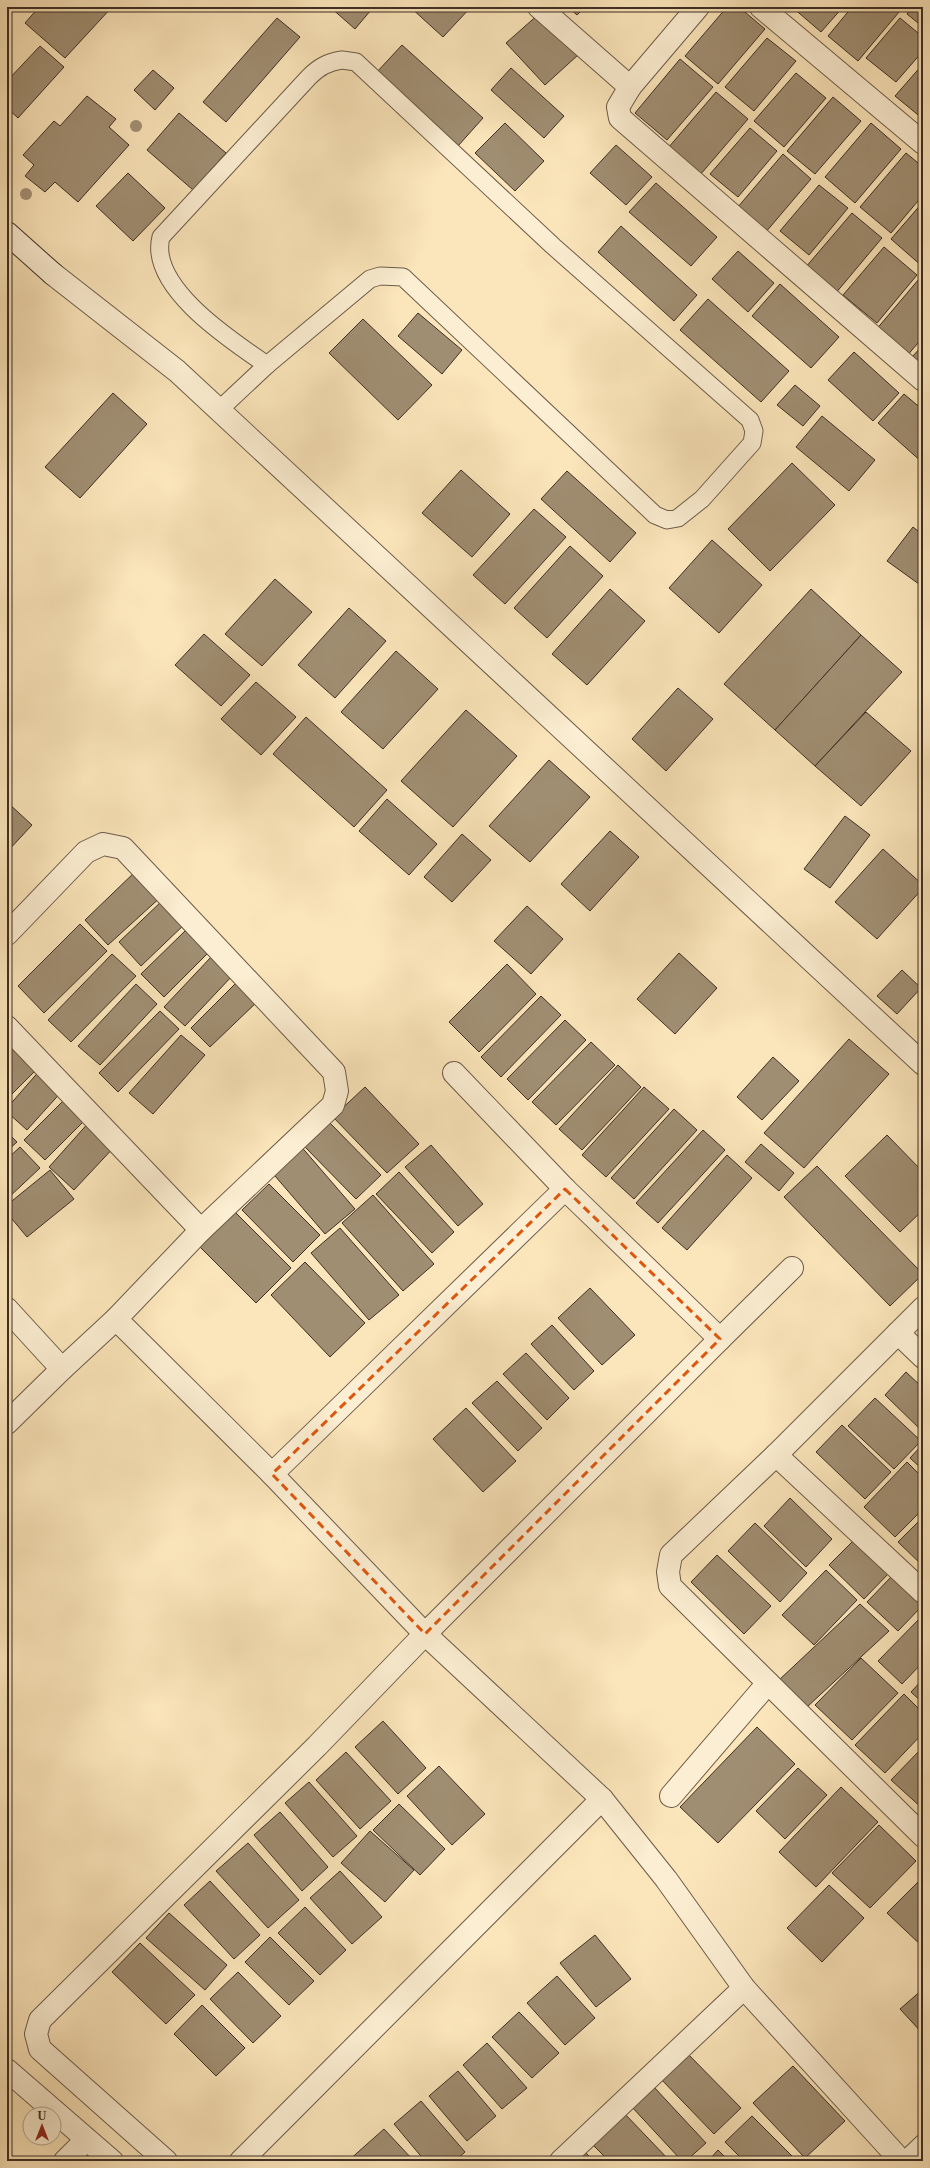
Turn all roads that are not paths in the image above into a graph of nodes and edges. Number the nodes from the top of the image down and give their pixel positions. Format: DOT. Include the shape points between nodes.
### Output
graph roads {
  1 [pos="539,7"];
  2 [pos="698,7"];
  3 [pos="761,7"];
  4 [pos="630,87"];
  5 [pos="923,143"];
  6 [pos="7,234"];
  7 [pos="267,364"];
  8 [pos="923,380"];
  9 [pos="220,410"];
  10 [pos="7,934"];
  11 [pos="7,1027"];
  12 [pos="923,1064"];
  13 [pos="454,1073"];
  14 [pos="565,1189"];
  15 [pos="201,1230"];
  16 [pos="792,1268"];
  17 [pos="923,1308"];
  18 [pos="7,1309"];
  19 [pos="116,1319"];
  20 [pos="898,1333"];
  21 [pos="720,1339"];
  22 [pos="923,1357"];
  23 [pos="62,1369"];
  24 [pos="7,1423"];
  25 [pos="776,1454"];
  26 [pos="272,1474"];
  27 [pos="923,1592"];
  28 [pos="425,1634"];
  29 [pos="768,1683"];
  30 [pos="671,1796"];
  31 [pos="602,1799"];
  32 [pos="923,1836"];
  33 [pos="744,1988"];
  34 [pos="7,2070"];
  35 [pos="86,2140"];
  36 [pos="923,2143"];
  37 [pos="65,2161"];
  38 [pos="112,2161"];
  39 [pos="166,2161"];
  40 [pos="241,2161"];
  41 [pos="561,2161"];
  42 [pos="897,2161"];
  43 [pos="904,2161"];
  1 -- 4 [label="street"];
  2 -- 4 [label="street"];
  3 -- 5 [label="street"];
  4 -- 8 [label="street" via="618,106 620,118"];
  6 -- 9 [label="street" via="53,274 177,371"];
  7 -- 7 [label="lane" via="228,339 179,294 160,258 158,248 161,237 318,68 342,60 356,62 553,246 728,399 750,420 754,437 752,443 702,499 678,518 672,520 655,516 403,277 380,276 370,279"];
  7 -- 9 [label="lane"];
  9 -- 12 [label="street"];
  10 -- 15 [label="street" via="86,852 103,844 122,848 334,1072 337,1091 333,1105"];
  11 -- 15 [label="street"];
  13 -- 14 [label="street"];
  14 -- 21 [label="street"];
  14 -- 26 [label="street"];
  15 -- 19 [label="street"];
  16 -- 21 [label="street"];
  17 -- 20 [label="street"];
  18 -- 23 [label="street"];
  19 -- 23 [label="street"];
  19 -- 26 [label="street"];
  20 -- 22 [label="street"];
  20 -- 25 [label="street"];
  21 -- 28 [label="street"];
  23 -- 24 [label="street"];
  25 -- 27 [label="street"];
  25 -- 29 [label="street" via="671,1555 668,1572 670,1586"];
  26 -- 28 [label="street"];
  28 -- 31 [label="street"];
  28 -- 39 [label="street" via="311,1752 40,2020 36,2034 40,2049"];
  29 -- 30 [label="street"];
  29 -- 32 [label="street"];
  31 -- 33 [label="street" via="666,1879"];
  31 -- 40 [label="street"];
  33 -- 41 [label="street"];
  33 -- 42 [label="street" via="895,2154"];
  34 -- 35 [label="street"];
  35 -- 37 [label="street"];
  35 -- 38 [label="street"];
  36 -- 43 [label="lane"];
}
